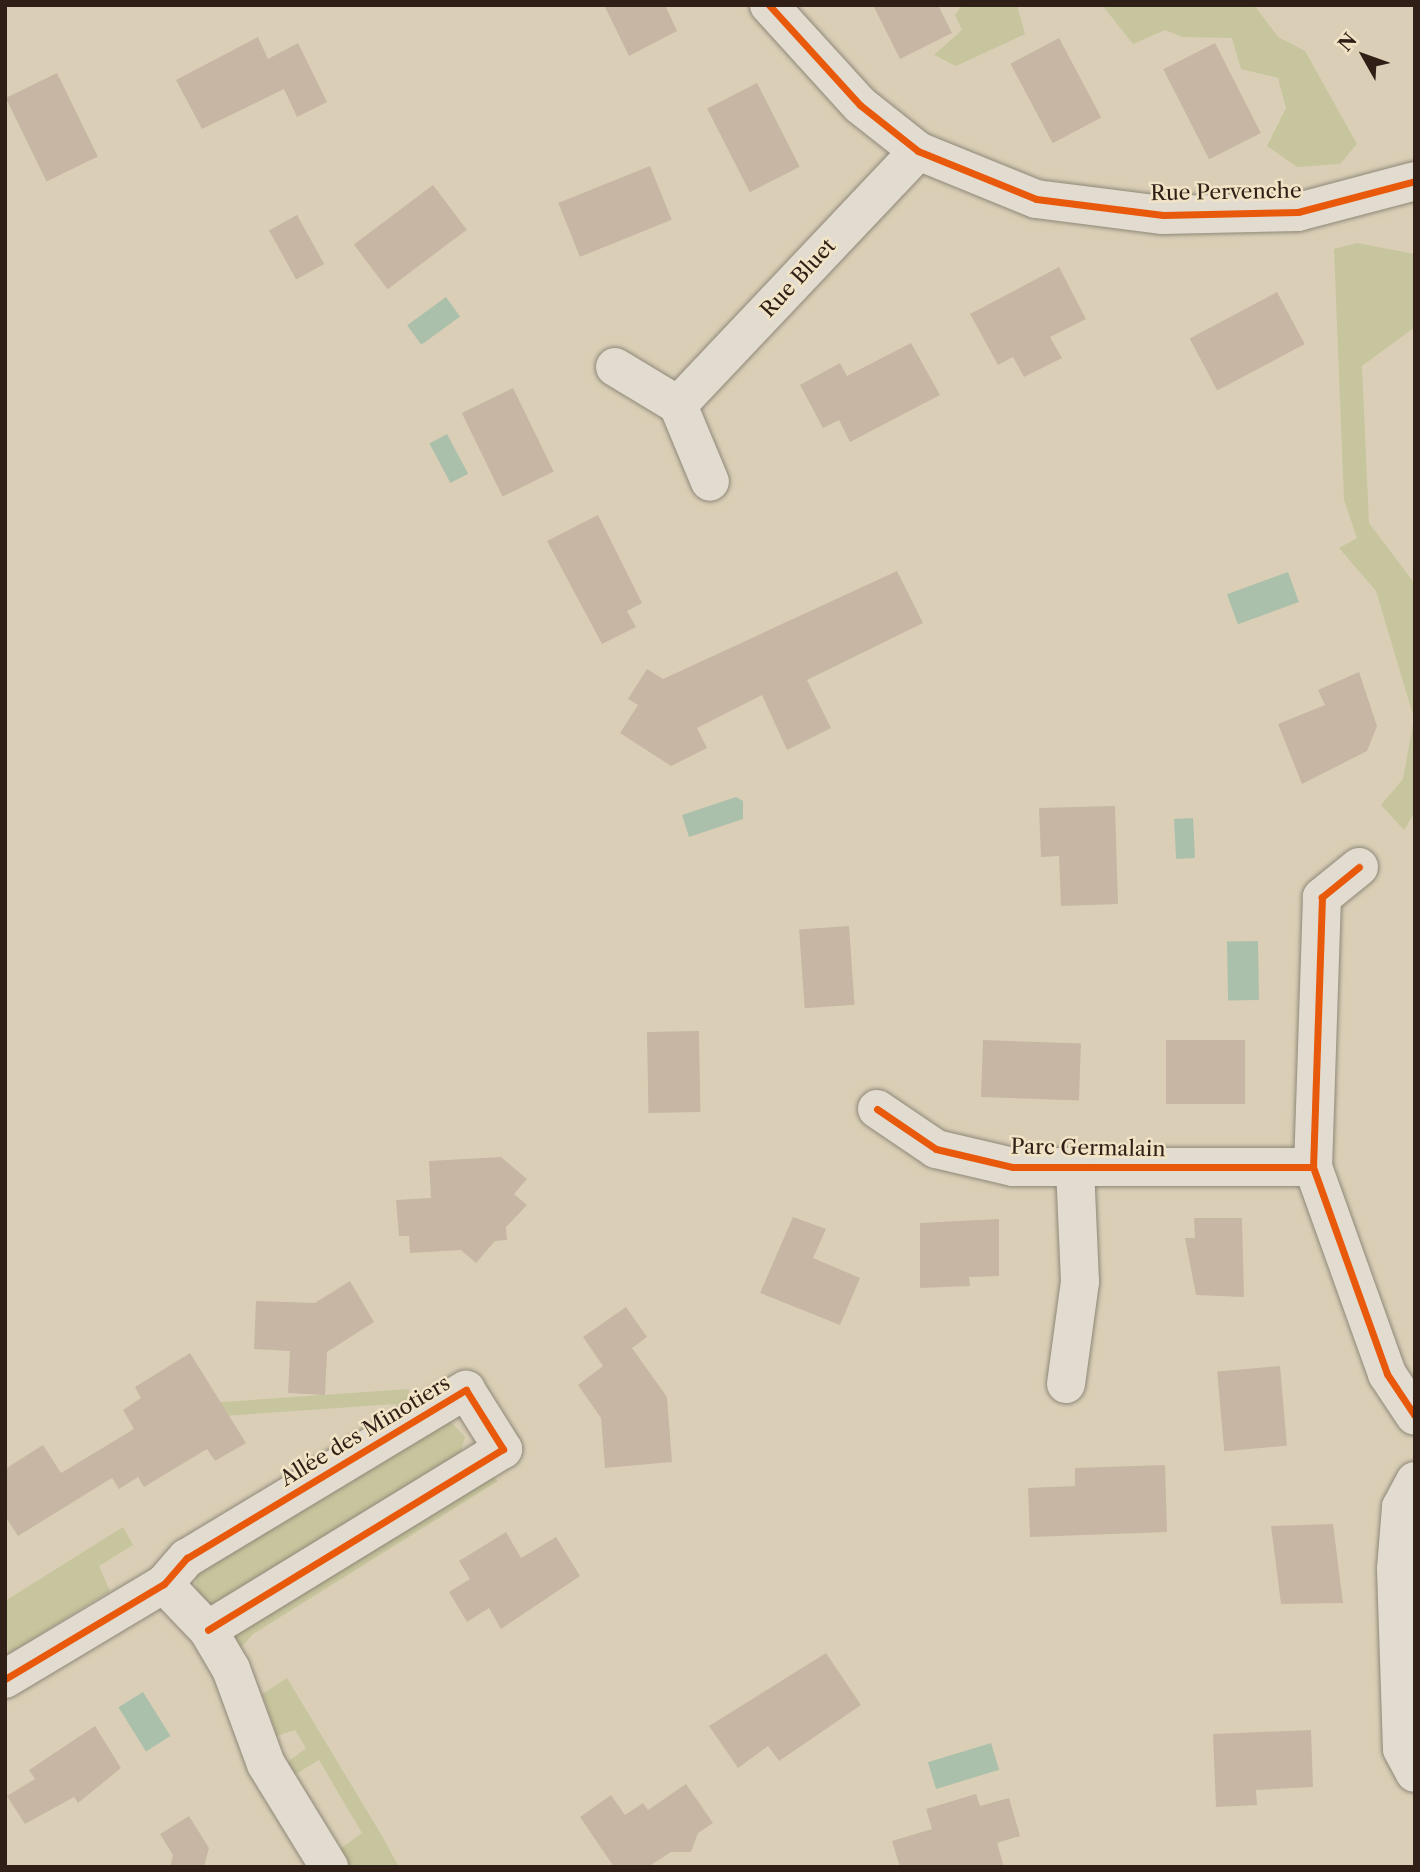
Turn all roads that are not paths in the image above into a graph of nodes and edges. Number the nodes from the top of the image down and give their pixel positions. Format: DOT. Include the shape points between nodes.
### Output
graph roads {
  1 [pos="769,5"];
  2 [pos="918,151"];
  3 [pos="1415,181"];
  4 [pos="615,367"];
  5 [pos="678,405"];
  6 [pos="710,482"];
  7 [pos="1359,867"];
  8 [pos="877,1109"];
  9 [pos="1075,1167"];
  10 [pos="1313,1167"];
  11 [pos="1066,1384"];
  12 [pos="1415,1416"];
  13 [pos="1415,1481"];
  14 [pos="164,1584"];
  15 [pos="208,1630"];
  16 [pos="5,1679"];
  17 [pos="1415,1773"];
  18 [pos="329,1867"];
  1 -- 2 [label="street, Rue Pervenche" via="860,105"];
  2 -- 3 [label="street, Rue Pervenche" via="1036,198 1163,215 1298,212"];
  2 -- 5 [label="street, Rue Bluet"];
  4 -- 5 [label="street"];
  5 -- 6 [label="street"];
  7 -- 10 [label="street" via="1322,897"];
  8 -- 9 [label="street, Parc Germalain" via="936,1149 1013,1167"];
  9 -- 10 [label="street, Parc Germalain"];
  9 -- 11 [label="street, Parc Germalain" via="1080,1282"];
  10 -- 12 [label="street" via="1387,1374"];
  13 -- 17 [label="street" via="1401,1507 1396,1569 1402,1749"];
  14 -- 15 [label="street"];
  14 -- 15 [label="street, Allée des Minotiers" via="187,1559 466,1390 503,1449"];
  14 -- 16 [label="street, Allée des Minotiers"];
  15 -- 18 [label="street" via="243,1695 266,1764"];
}
